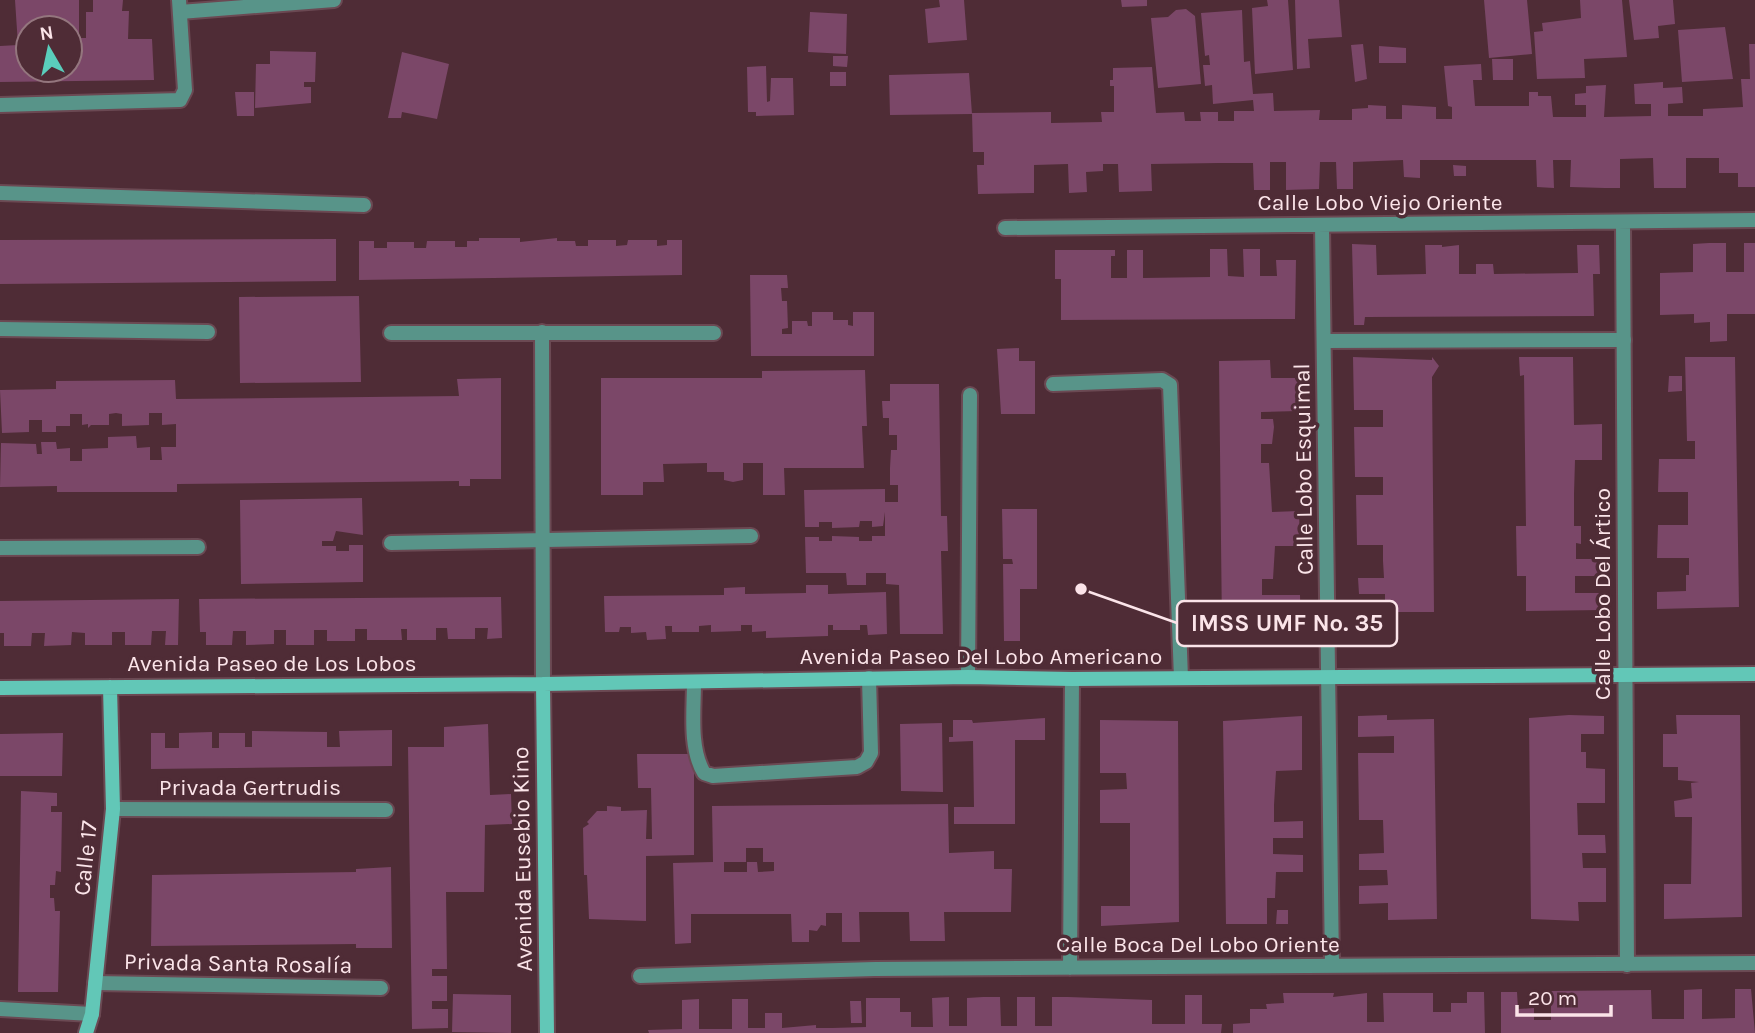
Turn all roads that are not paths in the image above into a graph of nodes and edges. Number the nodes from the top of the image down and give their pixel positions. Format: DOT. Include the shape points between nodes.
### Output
graph roads {
  1 [pos="334,0"];
  2 [pos="180,6"];
  3 [pos="0,105"];
  4 [pos="0,193"];
  5 [pos="364,205"];
  6 [pos="1755,220"];
  7 [pos="1623,222"];
  8 [pos="1322,225"];
  9 [pos="1005,228"];
  10 [pos="0,330"];
  11 [pos="208,332"];
  12 [pos="391,332"];
  13 [pos="542,332"];
  14 [pos="714,333"];
  15 [pos="1624,340"];
  16 [pos="1324,341"];
  17 [pos="1053,384"];
  18 [pos="970,395"];
  19 [pos="751,536"];
  20 [pos="544,540"];
  21 [pos="391,543"];
  22 [pos="198,547"];
  23 [pos="0,548"];
  24 [pos="1755,674"];
  25 [pos="1625,676"];
  26 [pos="968,677"];
  27 [pos="1328,677"];
  28 [pos="869,678"];
  29 [pos="1181,678"];
  30 [pos="1072,679"];
  31 [pos="694,682"];
  32 [pos="544,684"];
  33 [pos="110,687"];
  34 [pos="0,688"];
  35 [pos="113,809"];
  36 [pos="386,810"];
  37 [pos="1755,963"];
  38 [pos="1627,965"];
  39 [pos="1332,966"];
  40 [pos="1070,968"];
  41 [pos="640,976"];
  42 [pos="95,983"];
  43 [pos="381,988"];
  44 [pos="0,1009"];
  45 [pos="92,1014"];
  46 [pos="86,1033"];
  47 [pos="547,1033"];
  1 -- 2 [label="street"];
  2 -- 3 [label="street" via="185,90 180,100"];
  4 -- 5 [label="street"];
  6 -- 7 [label="street, Calle Lobo Viejo Oriente"];
  7 -- 8 [label="street, Calle Lobo Viejo Oriente"];
  7 -- 15 [label="street, Calle Lobo Del Ártico"];
  8 -- 9 [label="street, Calle Lobo Viejo Oriente"];
  8 -- 16 [label="street, Calle Lobo Esquimal"];
  10 -- 11 [label="street"];
  12 -- 13 [label="street"];
  13 -- 14 [label="street"];
  13 -- 20 [label="street"];
  15 -- 16 [label="street"];
  15 -- 25 [label="street, Calle Lobo Del Ártico"];
  16 -- 27 [label="street, Calle Lobo Esquimal"];
  17 -- 29 [label="street" via="1162,380 1170,386"];
  18 -- 26 [label="street"];
  19 -- 20 [label="street"];
  20 -- 21 [label="street"];
  20 -- 32 [label="street"];
  22 -- 23 [label="street"];
  24 -- 25 [label="street, Avenida Paseo Del Lobo Americano"];
  25 -- 27 [label="street, Avenida Paseo Del Lobo Americano"];
  25 -- 38 [label="street, Calle Lobo Del Ártico"];
  26 -- 28 [label="street, Avenida Paseo Del Lobo Americano"];
  26 -- 30 [label="street, Avenida Paseo Del Lobo Americano"];
  27 -- 29 [label="street, Avenida Paseo Del Lobo Americano"];
  27 -- 39 [label="street, Calle Lobo Esquimal"];
  28 -- 31 [label="street, Avenida Paseo Del Lobo Americano"];
  28 -- 31 [label="street" via="871,753 866,762 857,767 713,776 704,773 698,755"];
  29 -- 30 [label="street, Avenida Paseo Del Lobo Americano"];
  30 -- 40 [label="street"];
  31 -- 32 [label="street, Avenida Paseo Del Lobo Americano"];
  32 -- 33 [label="street, Avenida Paseo de Los Lobos"];
  32 -- 47 [label="street, Avenida Eusebio Kino"];
  33 -- 34 [label="street, Avenida Paseo de Los Lobos"];
  33 -- 35 [label="street, Calle 17"];
  35 -- 36 [label="street, Privada Gertrudis"];
  35 -- 42 [label="street, Calle 17"];
  37 -- 38 [label="street, Calle Boca Del Lobo Oriente"];
  38 -- 39 [label="street, Calle Boca Del Lobo Oriente"];
  39 -- 40 [label="street, Calle Boca Del Lobo Oriente"];
  40 -- 41 [label="street, Calle Boca Del Lobo Oriente"];
  42 -- 43 [label="street, Privada Santa Rosalía"];
  42 -- 45 [label="street, Calle 17"];
  44 -- 45 [label="street"];
  45 -- 46 [label="street, Calle 17"];
}
